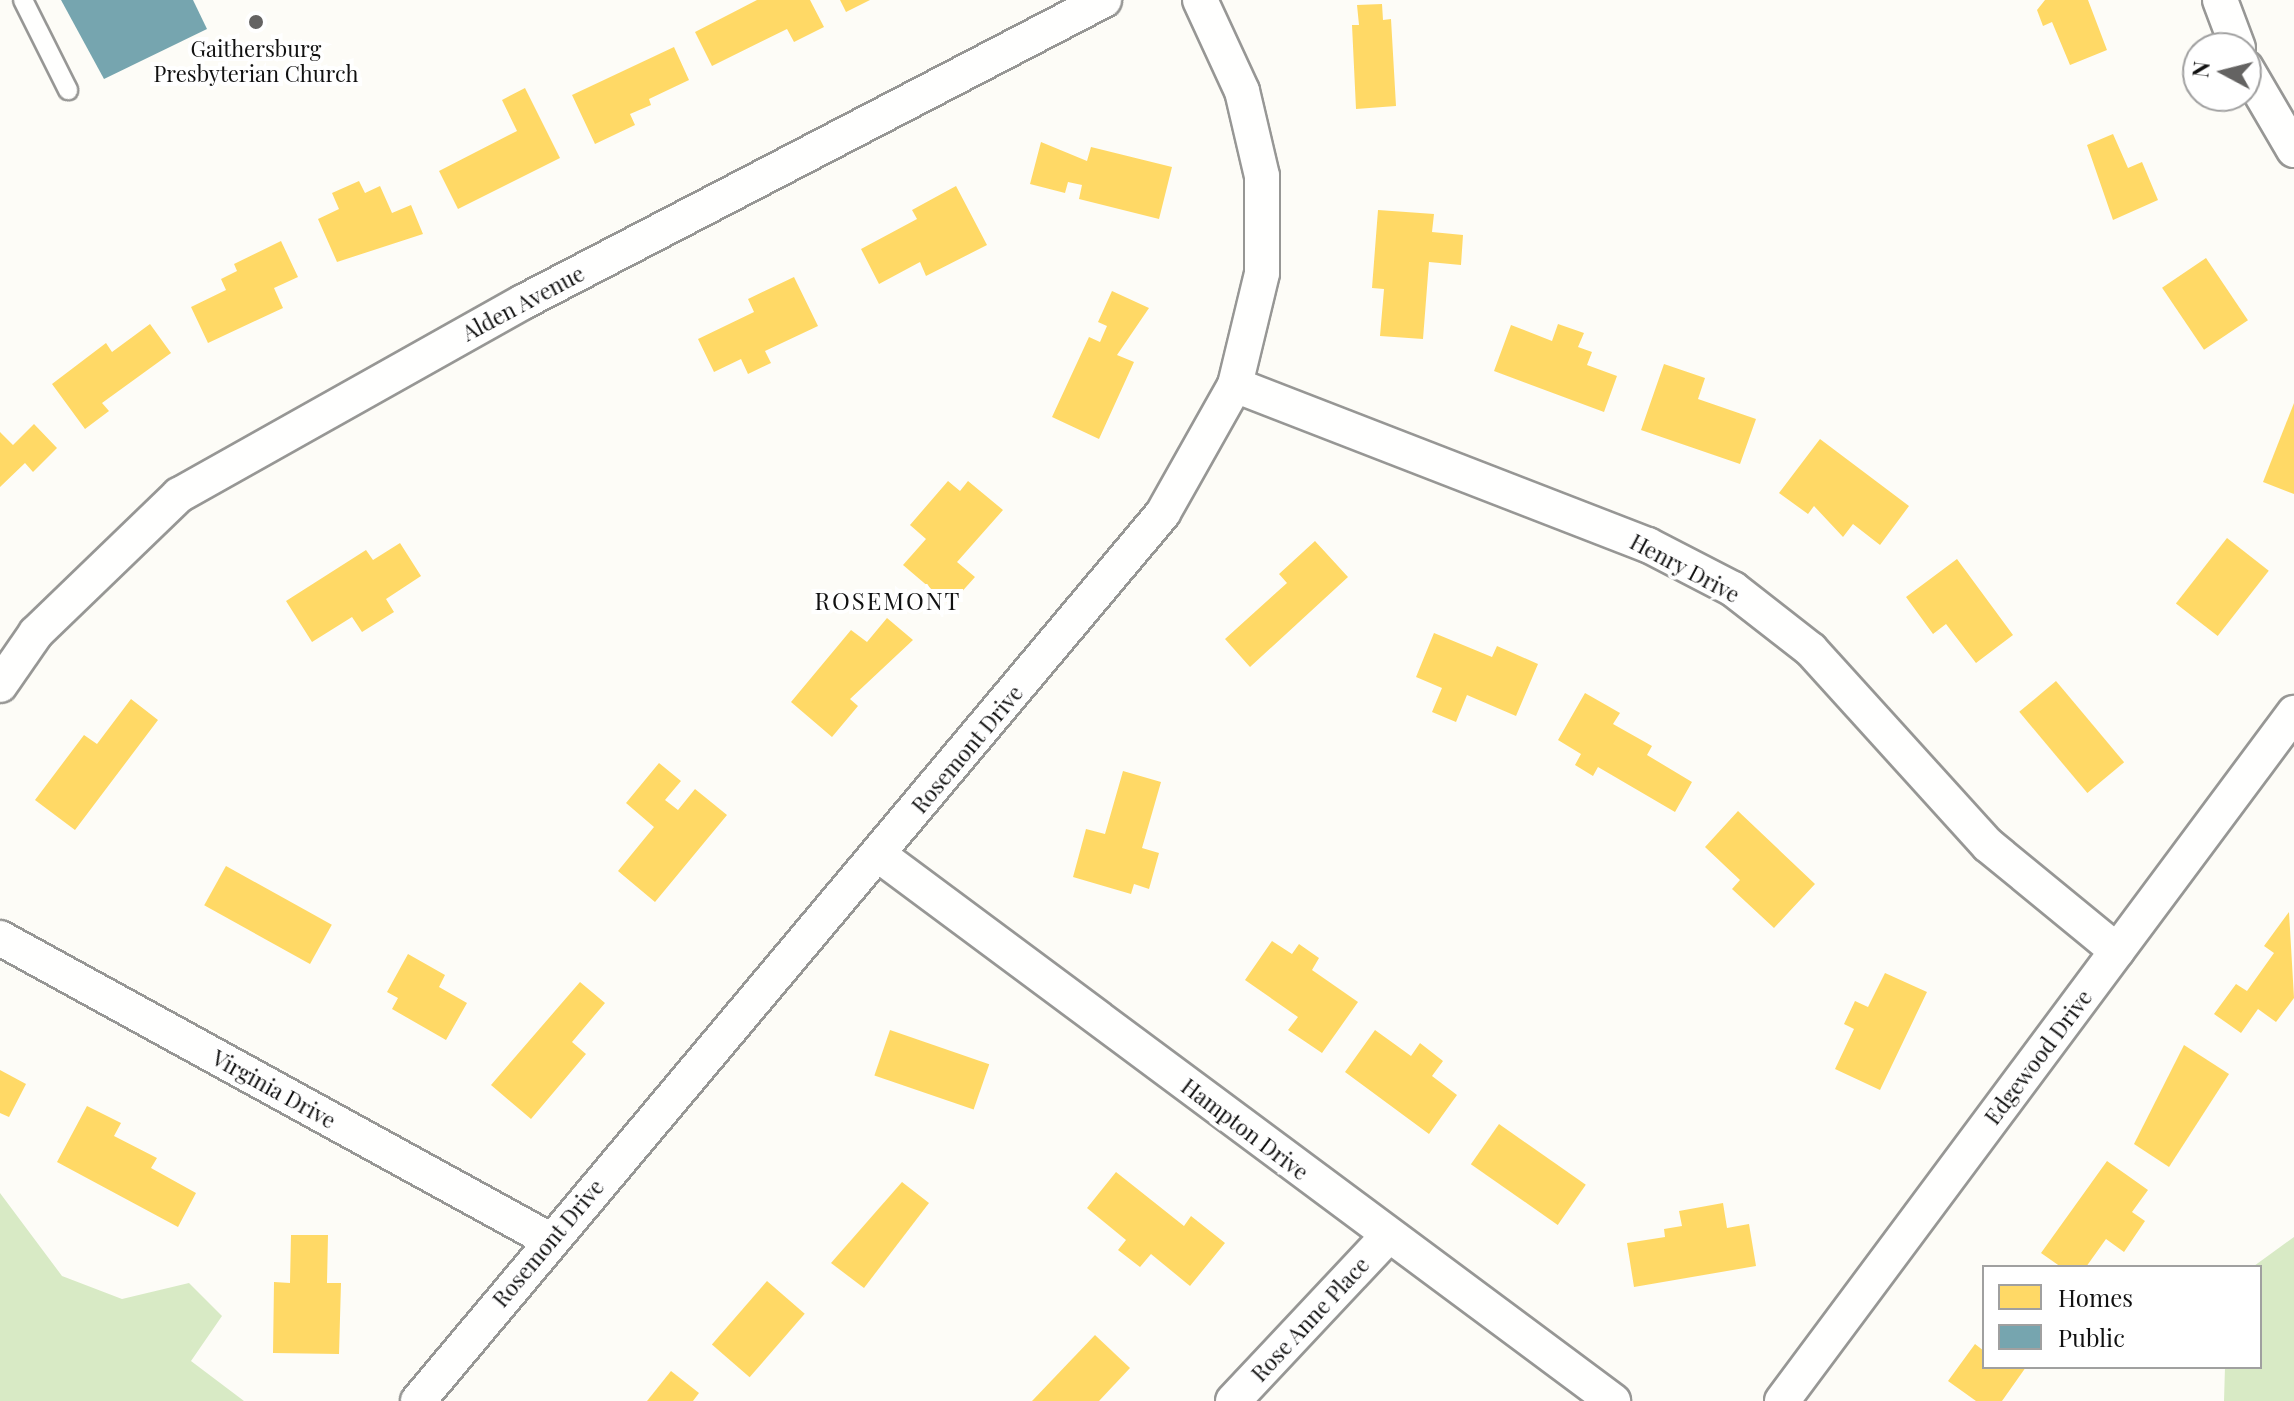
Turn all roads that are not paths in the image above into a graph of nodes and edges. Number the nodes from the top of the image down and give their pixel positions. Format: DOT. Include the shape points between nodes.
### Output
graph roads {
  1 [pos="23,0"];
  2 [pos="1104,0"];
  3 [pos="1200,0"];
  4 [pos="2220,0"];
  5 [pos="2232,32"];
  6 [pos="68,90"];
  7 [pos="2262,95"];
  8 [pos="2294,150"];
  9 [pos="1235,385"];
  10 [pos="0,685"];
  11 [pos="2294,713"];
  12 [pos="879,855"];
  13 [pos="0,938"];
  14 [pos="2117,951"];
  15 [pos="1388,1236"];
  16 [pos="548,1239"];
  17 [pos="418,1401"];
  18 [pos="1233,1401"];
  19 [pos="1613,1401"];
  20 [pos="1782,1401"];
  1 -- 6 [label="lane"];
  2 -- 10 [label="street, Alden Avenue" via="523,302 179,495 36,633"];
  3 -- 9 [label="street, Rosemont Drive" via="1242,91 1262,176 1262,273"];
  4 -- 5 [label="street"];
  7 -- 8 [label="street"];
  9 -- 12 [label="street, Rosemont Drive" via="1163,513"];
  9 -- 14 [label="street, Henry Drive" via="1648,545 1733,589 1811,650 1988,845"];
  11 -- 14 [label="street, Edgewood Drive"];
  12 -- 15 [label="street, Hampton Drive"];
  12 -- 16 [label="street, Rosemont Drive"];
  13 -- 16 [label="street, Virginia Drive"];
  14 -- 20 [label="street, Edgewood Drive"];
  15 -- 18 [label="street, Rose Anne Place"];
  15 -- 19 [label="street, Hampton Drive"];
  16 -- 17 [label="street, Rosemont Drive"];
}
